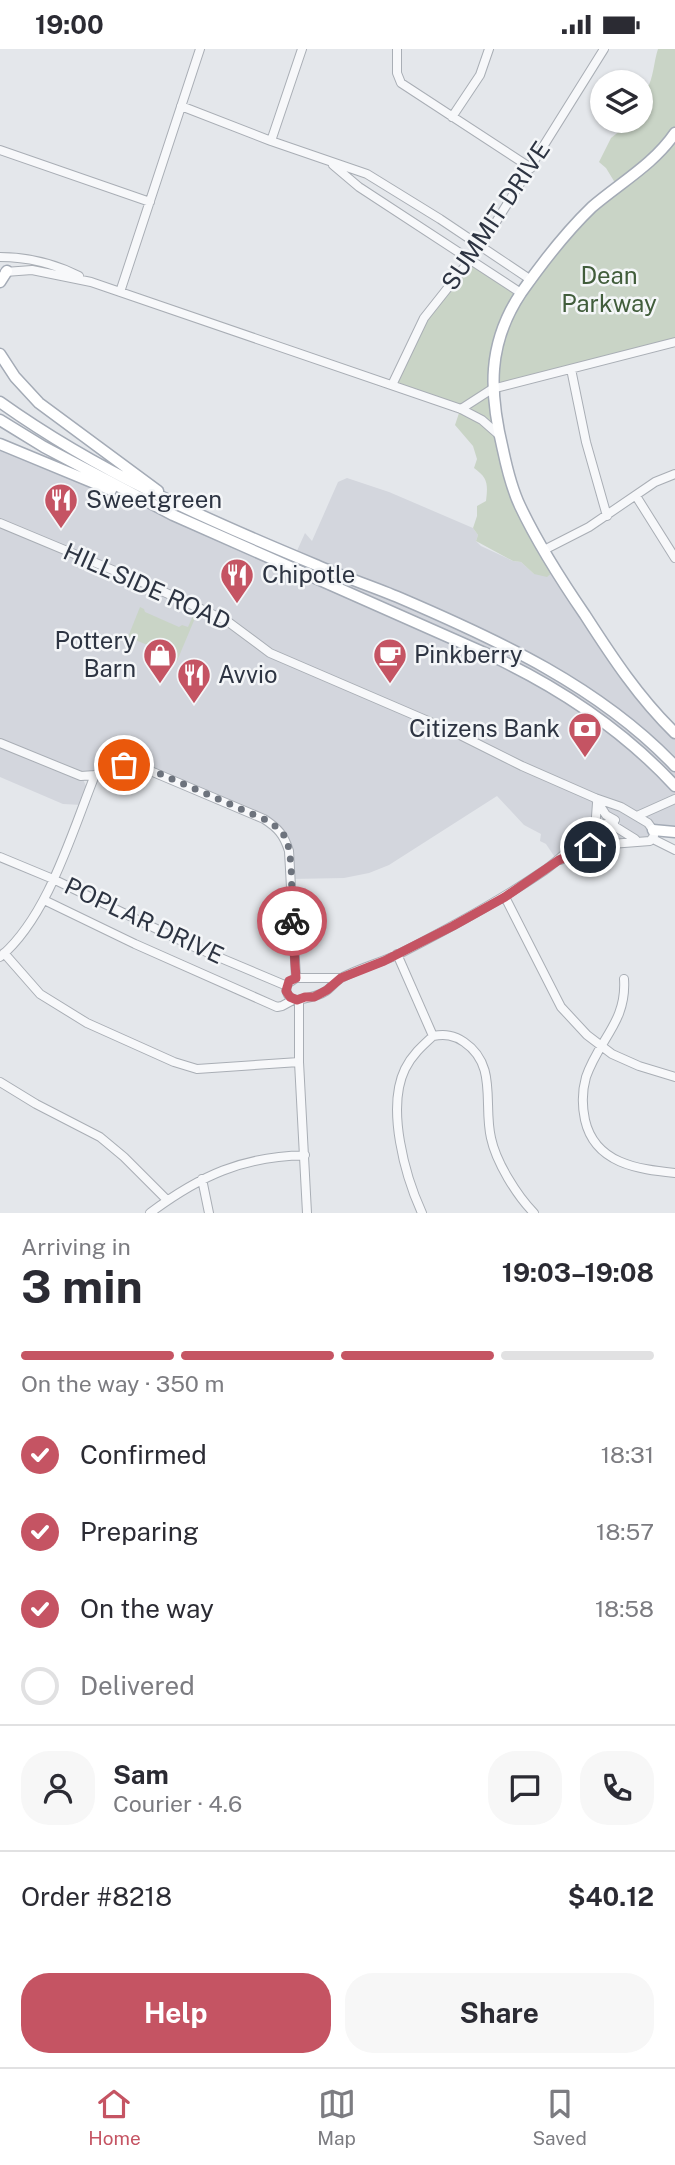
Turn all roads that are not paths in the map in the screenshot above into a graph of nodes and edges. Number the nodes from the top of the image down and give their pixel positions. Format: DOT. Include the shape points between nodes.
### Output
graph roads {
  1 [pos="200,49"];
  2 [pos="302,49"];
  3 [pos="397,49"];
  4 [pos="489,49"];
  5 [pos="604,49"];
  6 [pos="181,106"];
  7 [pos="452,117"];
  8 [pos="675,133"];
  9 [pos="271,141"];
  10 [pos="0,149"];
  11 [pos="328,161"];
  12 [pos="531,167"];
  13 [pos="150,202"];
  14 [pos="481,246"];
  15 [pos="0,257"];
  16 [pos="470,259"];
  17 [pos="4,272"];
  18 [pos="531,280"];
  19 [pos="0,282"];
  20 [pos="91,282"];
  21 [pos="120,292"];
  22 [pos="521,293"];
  23 [pos="675,342"];
  24 [pos="0,354"];
  25 [pos="571,369"];
  26 [pos="392,385"];
  27 [pos="492,389"];
  28 [pos="0,402"];
  29 [pos="461,409"];
  30 [pos="0,420"];
  31 [pos="499,435"];
  32 [pos="0,445"];
  33 [pos="675,474"];
  34 [pos="636,496"];
  35 [pos="145,502"];
  36 [pos="174,503"];
  37 [pos="607,516"];
  38 [pos="0,523"];
  39 [pos="544,550"];
  40 [pos="675,558"];
  41 [pos="675,733"];
  42 [pos="0,743"];
  43 [pos="675,766"];
  44 [pos="95,775"];
  45 [pos="675,786"];
  46 [pos="675,799"];
  47 [pos="596,801"];
  48 [pos="634,814"];
  49 [pos="614,821"];
  50 [pos="595,830"];
  51 [pos="675,832"];
  52 [pos="653,834"];
  53 [pos="637,840"];
  54 [pos="675,850"];
  55 [pos="0,857"];
  56 [pos="559,860"];
  57 [pos="53,879"];
  58 [pos="505,897"];
  59 [pos="44,900"];
  60 [pos="397,954"];
  61 [pos="2,955"];
  62 [pos="341,978"];
  63 [pos="300,979"];
  64 [pos="624,979"];
  65 [pos="287,986"];
  66 [pos="299,999"];
  67 [pos="433,1036"];
  68 [pos="601,1046"];
  69 [pos="299,1062"];
  70 [pos="675,1077"];
  71 [pos="0,1081"];
  72 [pos="305,1155"];
  73 [pos="675,1173"];
  74 [pos="202,1179"];
  75 [pos="167,1200"];
  76 [pos="150,1213"];
  77 [pos="209,1213"];
  78 [pos="307,1213"];
  79 [pos="422,1213"];
  80 [pos="534,1213"];
  1 -- 6 [label="street"];
  2 -- 9 [label="street"];
  3 -- 7 [label="street" via="401,83"];
  4 -- 7 [label="street" via="480,75"];
  5 -- 12 [label="street, SUMMIT DRIVE"];
  6 -- 9 [label="street"];
  6 -- 13 [label="street"];
  7 -- 12 [label="street"];
  8 -- 18 [label="main road" via="646,165 590,210"];
  9 -- 11 [label="street"];
  10 -- 13 [label="street"];
  11 -- 14 [label="street" via="367,174"];
  11 -- 16 [label="street" via="359,187"];
  12 -- 14 [label="street, SUMMIT DRIVE"];
  13 -- 21 [label="street"];
  14 -- 16 [label="street, SUMMIT DRIVE"];
  14 -- 18 [label="street"];
  15 -- 20 [label="street" via="44,262"];
  16 -- 22 [label="street"];
  16 -- 26 [label="street, SUMMIT DRIVE" via="420,326"];
  17 -- 19 [label="main road"];
  17 -- 20 [label="street" via="40,271"];
  18 -- 22 [label="main road"];
  20 -- 21 [label="street"];
  21 -- 26 [label="street"];
  22 -- 27 [label="main road" via="499,335"];
  23 -- 25 [label="street"];
  24 -- 36 [label="main road" via="39,403"];
  25 -- 27 [label="street"];
  25 -- 37 [label="street"];
  26 -- 29 [label="street"];
  27 -- 29 [label="street"];
  27 -- 31 [label="main road"];
  28 -- 36 [label="main road" via="87,459"];
  29 -- 31 [label="street"];
  30 -- 35 [label="main road"];
  31 -- 39 [label="main road" via="519,504"];
  32 -- 35 [label="main road"];
  33 -- 34 [label="street"];
  34 -- 37 [label="street"];
  34 -- 40 [label="street"];
  35 -- 45 [label="main road" via="537,678 611,727"];
  36 -- 43 [label="main road" via="511,650 602,703"];
  37 -- 39 [label="street"];
  38 -- 47 [label="street, HILLSIDE ROAD" via="186,601 228,621 270,653 456,733"];
  39 -- 41 [label="main road" via="627,679"];
  42 -- 44 [label="street" via="81,776"];
  44 -- 57 [label="street"];
  44 -- 63 [label="street" via="124,765 141,767 278,828 289,851"];
  46 -- 48 [label="street"];
  47 -- 48 [label="street, HILLSIDE ROAD"];
  47 -- 49 [label="street, HILLSIDE ROAD"];
  47 -- 50 [label="street"];
  48 -- 49 [label="street"];
  48 -- 52 [label="street, HILLSIDE ROAD" via="648,823"];
  49 -- 50 [label="street"];
  49 -- 53 [label="street, HILLSIDE ROAD" via="614,826"];
  50 -- 56 [label="street"];
  51 -- 52 [label="main road"];
  52 -- 53 [label="street" via="646,841"];
  52 -- 54 [label="street, HILLSIDE ROAD"];
  53 -- 56 [label="street" via="598,845"];
  55 -- 57 [label="street, POPLAR DRIVE"];
  56 -- 58 [label="street"];
  57 -- 59 [label="street"];
  57 -- 65 [label="street, POPLAR DRIVE"];
  58 -- 60 [label="street"];
  58 -- 68 [label="street" via="561,1007"];
  59 -- 61 [label="street"];
  59 -- 66 [label="street, POPLAR DRIVE" via="277,1007"];
  60 -- 62 [label="street"];
  60 -- 67 [label="street"];
  61 -- 69 [label="street" via="40,994 87,1023 174,1062 197,1069"];
  62 -- 63 [label="street"];
  62 -- 66 [label="street" via="314,997"];
  63 -- 65 [label="street"];
  63 -- 66 [label="street" via="309,988"];
  64 -- 68 [label="street" via="620,1014"];
  65 -- 66 [label="street" via="288,995"];
  66 -- 69 [label="street"];
  67 -- 79 [label="street" via="414,1053 398,1096 403,1154"];
  67 -- 80 [label="street" via="446,1034 461,1040 480,1056 491,1139 510,1182"];
  68 -- 70 [label="street" via="639,1066"];
  68 -- 73 [label="street" via="586,1077 583,1097 587,1127 594,1140 625,1165"];
  69 -- 72 [label="street"];
  71 -- 75 [label="street" via="100,1137"];
  72 -- 74 [label="street" via="244,1162"];
  72 -- 78 [label="street"];
  74 -- 75 [label="street"];
  74 -- 77 [label="street"];
  75 -- 76 [label="street"];
}
